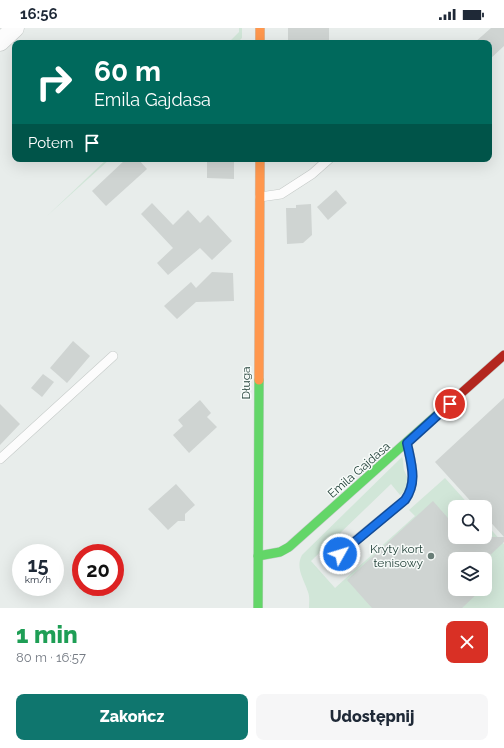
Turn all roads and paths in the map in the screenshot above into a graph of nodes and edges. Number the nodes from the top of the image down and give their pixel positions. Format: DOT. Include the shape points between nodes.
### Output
graph roads {
  1 [pos="15,28"];
  2 [pos="260,28"];
  3 [pos="260,40"];
  4 [pos="0,42"];
  5 [pos="260,162"];
  6 [pos="326,162"];
  7 [pos="260,197"];
  8 [pos="504,355"];
  9 [pos="113,356"];
  10 [pos="407,443"];
  11 [pos="0,458"];
  12 [pos="258,556"];
  13 [pos="329,562"];
  14 [pos="258,608"];
  1 -- 4 [label="street"];
  2 -- 3 [label="street"];
  5 -- 7 [label="street, Długa"];
  6 -- 7 [label="lane" via="282,194"];
  7 -- 12 [label="street, Długa"];
  8 -- 10 [label="street, Emila Gajdasa"];
  9 -- 11 [label="lane"];
  10 -- 12 [label="street, Emila Gajdasa" via="289,547 280,552"];
  10 -- 13 [label="lane" via="414,477 411,492 405,500"];
  12 -- 14 [label="street, Długa"];
}
